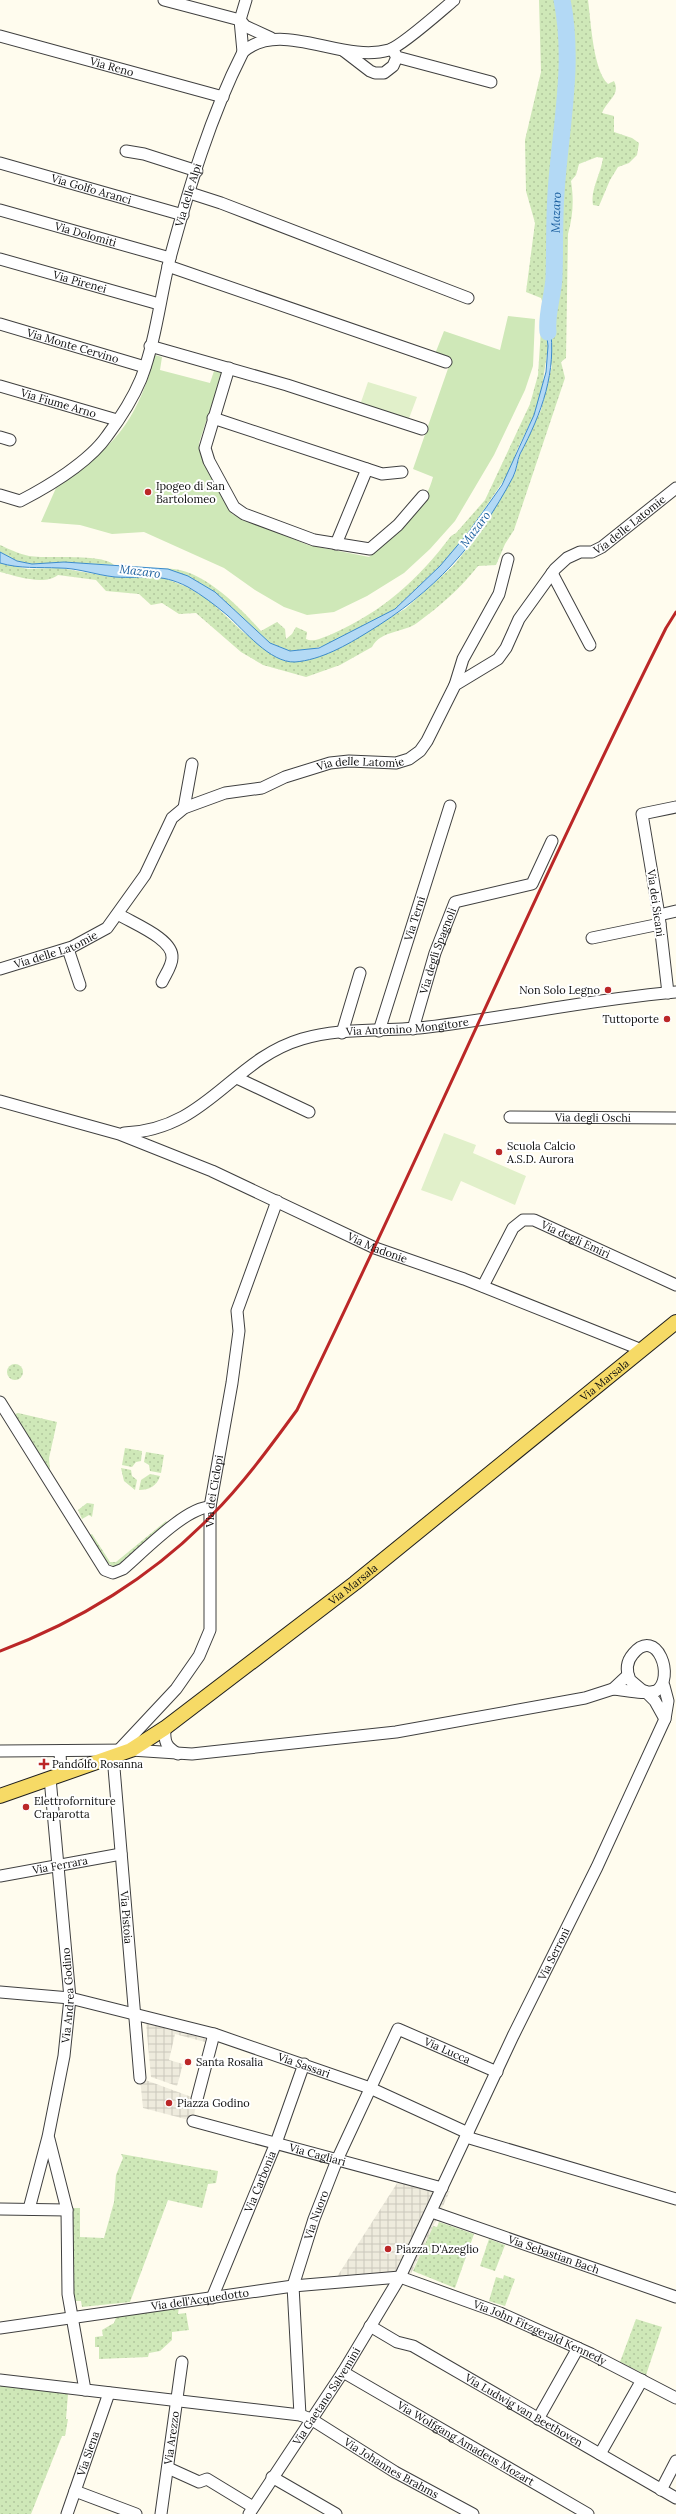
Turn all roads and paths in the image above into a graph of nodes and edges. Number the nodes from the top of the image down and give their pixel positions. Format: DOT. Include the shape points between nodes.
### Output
graph roads {
  1 [pos="164,0"];
  2 [pos="246,0"];
  3 [pos="454,0"];
  4 [pos="240,20"];
  5 [pos="0,36"];
  6 [pos="271,38"];
  7 [pos="344,51"];
  8 [pos="243,52"];
  9 [pos="394,53"];
  10 [pos="491,82"];
  11 [pos="223,96"];
  12 [pos="126,151"];
  13 [pos="0,163"];
  14 [pos="197,171"];
  15 [pos="190,193"];
  16 [pos="0,210"];
  17 [pos="183,215"];
  18 [pos="0,259"];
  19 [pos="169,262"];
  20 [pos="468,298"];
  21 [pos="159,304"];
  22 [pos="0,324"];
  23 [pos="150,346"];
  24 [pos="446,362"];
  25 [pos="145,367"];
  26 [pos="229,368"];
  27 [pos="0,386"];
  28 [pos="213,418"];
  29 [pos="117,420"];
  30 [pos="422,429"];
  31 [pos="367,470"];
  32 [pos="402,472"];
  33 [pos="676,488"];
  34 [pos="0,495"];
  35 [pos="423,496"];
  36 [pos="336,544"];
  37 [pos="508,559"];
  38 [pos="552,573"];
  39 [pos="590,645"];
  40 [pos="455,685"];
  41 [pos="192,764"];
  42 [pos="450,806"];
  43 [pos="676,807"];
  44 [pos="184,808"];
  45 [pos="552,840"];
  46 [pos="676,911"];
  47 [pos="118,914"];
  48 [pos="659,920"];
  49 [pos="592,938"];
  50 [pos="68,949"];
  51 [pos="0,969"];
  52 [pos="360,973"];
  53 [pos="162,982"];
  54 [pos="80,985"];
  55 [pos="672,992"];
  56 [pos="413,1029"];
  57 [pos="379,1031"];
  58 [pos="342,1033"];
  59 [pos="237,1078"];
  60 [pos="0,1101"];
  61 [pos="309,1112"];
  62 [pos="510,1117"];
  63 [pos="676,1118"];
  64 [pos="119,1134"];
  65 [pos="277,1201"];
  66 [pos="676,1285"];
  67 [pos="484,1286"];
  68 [pos="676,1322"];
  69 [pos="642,1350"];
  70 [pos="0,1402"];
  71 [pos="210,1507"];
  72 [pos="674,1666"];
  73 [pos="628,1675"];
  74 [pos="669,1683"];
  75 [pos="613,1689"];
  76 [pos="644,1691"];
  77 [pos="665,1719"];
  78 [pos="164,1728"];
  79 [pos="0,1751"];
  80 [pos="60,1751"];
  81 [pos="119,1753"];
  82 [pos="178,1754"];
  83 [pos="56,1776"];
  84 [pos="0,1796"];
  85 [pos="121,1854"];
  86 [pos="58,1866"];
  87 [pos="0,1876"];
  88 [pos="0,1992"];
  89 [pos="70,1998"];
  90 [pos="134,2014"];
  91 [pos="398,2029"];
  92 [pos="214,2034"];
  93 [pos="304,2064"];
  94 [pos="497,2072"];
  95 [pos="140,2078"];
  96 [pos="370,2088"];
  97 [pos="197,2099"];
  98 [pos="193,2121"];
  99 [pos="467,2135"];
  100 [pos="48,2137"];
  101 [pos="276,2143"];
  102 [pos="337,2160"];
  103 [pos="442,2188"];
  104 [pos="676,2199"];
  105 [pos="0,2209"];
  106 [pos="29,2209"];
  107 [pos="67,2210"];
  108 [pos="432,2212"];
  109 [pos="400,2277"];
  110 [pos="293,2286"];
  111 [pos="676,2297"];
  112 [pos="212,2298"];
  113 [pos="71,2319"];
  114 [pos="370,2326"];
  115 [pos="0,2328"];
  116 [pos="578,2348"];
  117 [pos="182,2362"];
  118 [pos="343,2372"];
  119 [pos="0,2380"];
  120 [pos="642,2380"];
  121 [pos="85,2390"];
  122 [pos="109,2393"];
  123 [pos="676,2398"];
  124 [pos="176,2401"];
  125 [pos="300,2415"];
  126 [pos="538,2418"];
  127 [pos="311,2419"];
  128 [pos="600,2454"];
  129 [pos="676,2461"];
  130 [pos="168,2468"];
  131 [pos="272,2477"];
  132 [pos="75,2490"];
  133 [pos="661,2490"];
  134 [pos="676,2498"];
  135 [pos="251,2511"];
  136 [pos="67,2514"];
  137 [pos="136,2514"];
  138 [pos="162,2514"];
  139 [pos="336,2514"];
  140 [pos="473,2514"];
  141 [pos="588,2514"];
  1 -- 4 [label="street"];
  2 -- 4 [label="street"];
  3 -- 9 [label="street"];
  4 -- 6 [label="street" via="246,26"];
  4 -- 8 [label="street"];
  5 -- 11 [label="street, Via Reno"];
  6 -- 7 [label="street"];
  6 -- 8 [label="street" via="253,43"];
  7 -- 9 [label="street"];
  7 -- 9 [label="street" via="379,74 393,66"];
  8 -- 11 [label="street, Via delle Alpi"];
  9 -- 10 [label="street"];
  11 -- 14 [label="street, Via delle Alpi"];
  12 -- 14 [label="street"];
  13 -- 17 [label="street, Via Golfo Aranci"];
  14 -- 15 [label="street, Via delle Alpi"];
  15 -- 17 [label="street, Via delle Alpi"];
  15 -- 20 [label="street"];
  16 -- 19 [label="street, Via Dolomiti"];
  17 -- 19 [label="street, Via delle Alpi"];
  18 -- 21 [label="street, Via Pirenei"];
  19 -- 21 [label="street, Via delle Alpi"];
  19 -- 24 [label="street, Via Dolomiti"];
  21 -- 23 [label="street, Via delle Alpi"];
  22 -- 25 [label="street, Via Monte Cervino"];
  23 -- 25 [label="street, Via delle Alpi"];
  23 -- 26 [label="street"];
  25 -- 29 [label="street, Via delle Alpi"];
  26 -- 28 [label="street"];
  26 -- 30 [label="street"];
  27 -- 29 [label="street, Via Fiume Arno"];
  28 -- 31 [label="street"];
  28 -- 36 [label="street" via="205,448 209,461 234,507 244,514 300,536"];
  29 -- 34 [label="street, Via delle Alpi" via="107,437 91,453 41,490 20,501"];
  31 -- 32 [label="street" via="382,474"];
  31 -- 36 [label="street"];
  33 -- 38 [label="street, Via delle Latomie" via="602,547 567,558"];
  35 -- 36 [label="street" via="398,525 370,549"];
  37 -- 40 [label="street" via="499,594 463,659"];
  38 -- 39 [label="street"];
  38 -- 40 [label="street, Via delle Latomie" via="519,619 498,659"];
  40 -- 44 [label="street, Via delle Latomie" via="427,741 420,751 409,759 396,762 330,763 285,777 262,788 225,793"];
  41 -- 44 [label="street"];
  42 -- 57 [label="street, Via Terni"];
  43 -- 48 [label="street, Via dei Sicani" via="642,814"];
  44 -- 47 [label="street, Via delle Latomie" via="172,818 145,876"];
  45 -- 56 [label="street, Via degli Spagnoli" via="532,884 455,902 435,953"];
  46 -- 48 [label="street"];
  47 -- 50 [label="street, Via delle Latomie" via="107,928"];
  47 -- 53 [label="street" via="154,934 166,943 172,952 172,960"];
  48 -- 49 [label="street"];
  48 -- 55 [label="street, Via dei Sicani"];
  50 -- 51 [label="street, Via delle Latomie"];
  50 -- 54 [label="street"];
  52 -- 58 [label="street"];
  55 -- 56 [label="street, Via Antonino Mongitore" via="604,999 553,1007 523,1015"];
  56 -- 57 [label="street, Via Antonino Mongitore"];
  57 -- 58 [label="street, Via Antonino Mongitore"];
  58 -- 59 [label="street, Via Antonino Mongitore" via="288,1044 274,1050"];
  59 -- 61 [label="street"];
  59 -- 64 [label="street, Via Antonino Mongitore" via="195,1111 164,1128"];
  60 -- 64 [label="street"];
  62 -- 63 [label="street, Via degli Oschi"];
  64 -- 65 [label="street, Via Madonie" via="212,1171"];
  65 -- 67 [label="street, Via Madonie" via="375,1248"];
  65 -- 71 [label="street, Via dei Ciclopi" via="237,1311 239,1331 232,1383"];
  66 -- 67 [label="street, Via degli Emiri" via="534,1220 523,1220 513,1228"];
  67 -- 69 [label="street, Via Madonie"];
  68 -- 69 [label="main road, Via Marsala"];
  69 -- 78 [label="main road, Via Marsala" via="361,1578"];
  70 -- 71 [label="street" via="105,1570 113,1573 123,1569 185,1516 202,1507"];
  71 -- 81 [label="street, Via dei Ciclopi" via="210,1630 199,1656 176,1689"];
  72 -- 73 [label="street" via="660,1649 645,1647 635,1652 629,1660"];
  72 -- 74 [label="street"];
  73 -- 75 [label="street"];
  73 -- 76 [label="street" via="633,1685"];
  74 -- 76 [label="street" via="656,1691"];
  74 -- 77 [label="street, Via Serroni"];
  75 -- 76 [label="street"];
  75 -- 82 [label="street" via="585,1698 396,1732 262,1748"];
  76 -- 77 [label="street" via="655,1701"];
  77 -- 94 [label="street, Via Serroni" via="597,1867"];
  78 -- 81 [label="main road, Via Marsala"];
  78 -- 82 [label="street" via="164,1740 169,1748"];
  79 -- 80 [label="street"];
  80 -- 81 [label="street"];
  80 -- 83 [label="street, Via Andrea Godino"];
  81 -- 82 [label="street"];
  81 -- 83 [label="main road, Via Marsala"];
  81 -- 85 [label="street, Via Pistoia"];
  83 -- 84 [label="main road, Via Marsala"];
  83 -- 86 [label="street, Via Andrea Godino"];
  85 -- 86 [label="street, Via Ferrara"];
  85 -- 90 [label="street, Via Pistoia"];
  86 -- 87 [label="street, Via Ferrara"];
  86 -- 89 [label="street, Via Andrea Godino"];
  88 -- 89 [label="street, Via Sassari"];
  89 -- 90 [label="street, Via Sassari"];
  89 -- 100 [label="street, Via Andrea Godino" via="64,2056"];
  90 -- 92 [label="street, Via Sassari"];
  90 -- 95 [label="street, Via Pistoia"];
  91 -- 94 [label="street, Via Lucca"];
  91 -- 96 [label="street, Via Nuoro"];
  92 -- 93 [label="street, Via Sassari"];
  92 -- 97 [label="street"];
  93 -- 96 [label="street, Via Sassari"];
  93 -- 101 [label="street, Via Carbonia"];
  94 -- 99 [label="street, Via Serroni"];
  96 -- 99 [label="street, Via Sassari"];
  96 -- 102 [label="street, Via Nuoro"];
  98 -- 101 [label="street, Via Cagliari"];
  99 -- 103 [label="street, Via Serroni"];
  99 -- 104 [label="street, Via Sassari"];
  100 -- 106 [label="street, Via Andrea Godino"];
  100 -- 107 [label="street"];
  101 -- 102 [label="street, Via Cagliari"];
  101 -- 112 [label="street, Via Carbonia"];
  102 -- 103 [label="street, Via Cagliari"];
  102 -- 110 [label="street, Via Nuoro" via="314,2219"];
  103 -- 108 [label="street"];
  105 -- 106 [label="street"];
  106 -- 107 [label="street"];
  107 -- 113 [label="street"];
  108 -- 109 [label="street"];
  108 -- 111 [label="street, Via Sebastian Bach"];
  109 -- 110 [label="street, Via dell'Acquedotto"];
  109 -- 114 [label="street, Via Gaetano Salvemini"];
  109 -- 116 [label="street, Via John Fitzgerald Kennedy" via="500,2313"];
  110 -- 112 [label="street, Via dell'Acquedotto"];
  110 -- 125 [label="street, Via Nuoro"];
  112 -- 113 [label="street, Via dell'Acquedotto"];
  113 -- 115 [label="street, Via dell'Acquedotto"];
  113 -- 121 [label="street"];
  114 -- 118 [label="street, Via Gaetano Salvemini"];
  114 -- 126 [label="street, Via Ludwig van Beethoven" via="397,2342 413,2346"];
  116 -- 120 [label="street, Via John Fitzgerald Kennedy"];
  116 -- 126 [label="street"];
  117 -- 124 [label="street, Via Arezzo"];
  118 -- 127 [label="street, Via Gaetano Salvemini"];
  118 -- 141 [label="street, Via Wolfgang Amadeus Mozart"];
  119 -- 121 [label="street, Via Johannes Brahms"];
  120 -- 123 [label="street, Via John Fitzgerald Kennedy"];
  120 -- 128 [label="street"];
  121 -- 122 [label="street, Via Johannes Brahms"];
  122 -- 124 [label="street, Via Johannes Brahms"];
  122 -- 132 [label="street, Via Siena"];
  124 -- 125 [label="street, Via Johannes Brahms"];
  124 -- 130 [label="street, Via Arezzo"];
  125 -- 127 [label="street, Via Johannes Brahms"];
  126 -- 128 [label="street, Via Ludwig van Beethoven"];
  127 -- 131 [label="street, Via Gaetano Salvemini"];
  127 -- 140 [label="street, Via Johannes Brahms" via="395,2472"];
  128 -- 133 [label="street, Via Ludwig van Beethoven"];
  129 -- 133 [label="street"];
  130 -- 135 [label="street" via="199,2482 207,2479"];
  130 -- 138 [label="street, Via Arezzo"];
  131 -- 135 [label="street, Via Gaetano Salvemini"];
  131 -- 139 [label="street"];
  132 -- 136 [label="street, Via Siena"];
  132 -- 137 [label="street"];
  133 -- 134 [label="street, Via Ludwig van Beethoven"];
}
